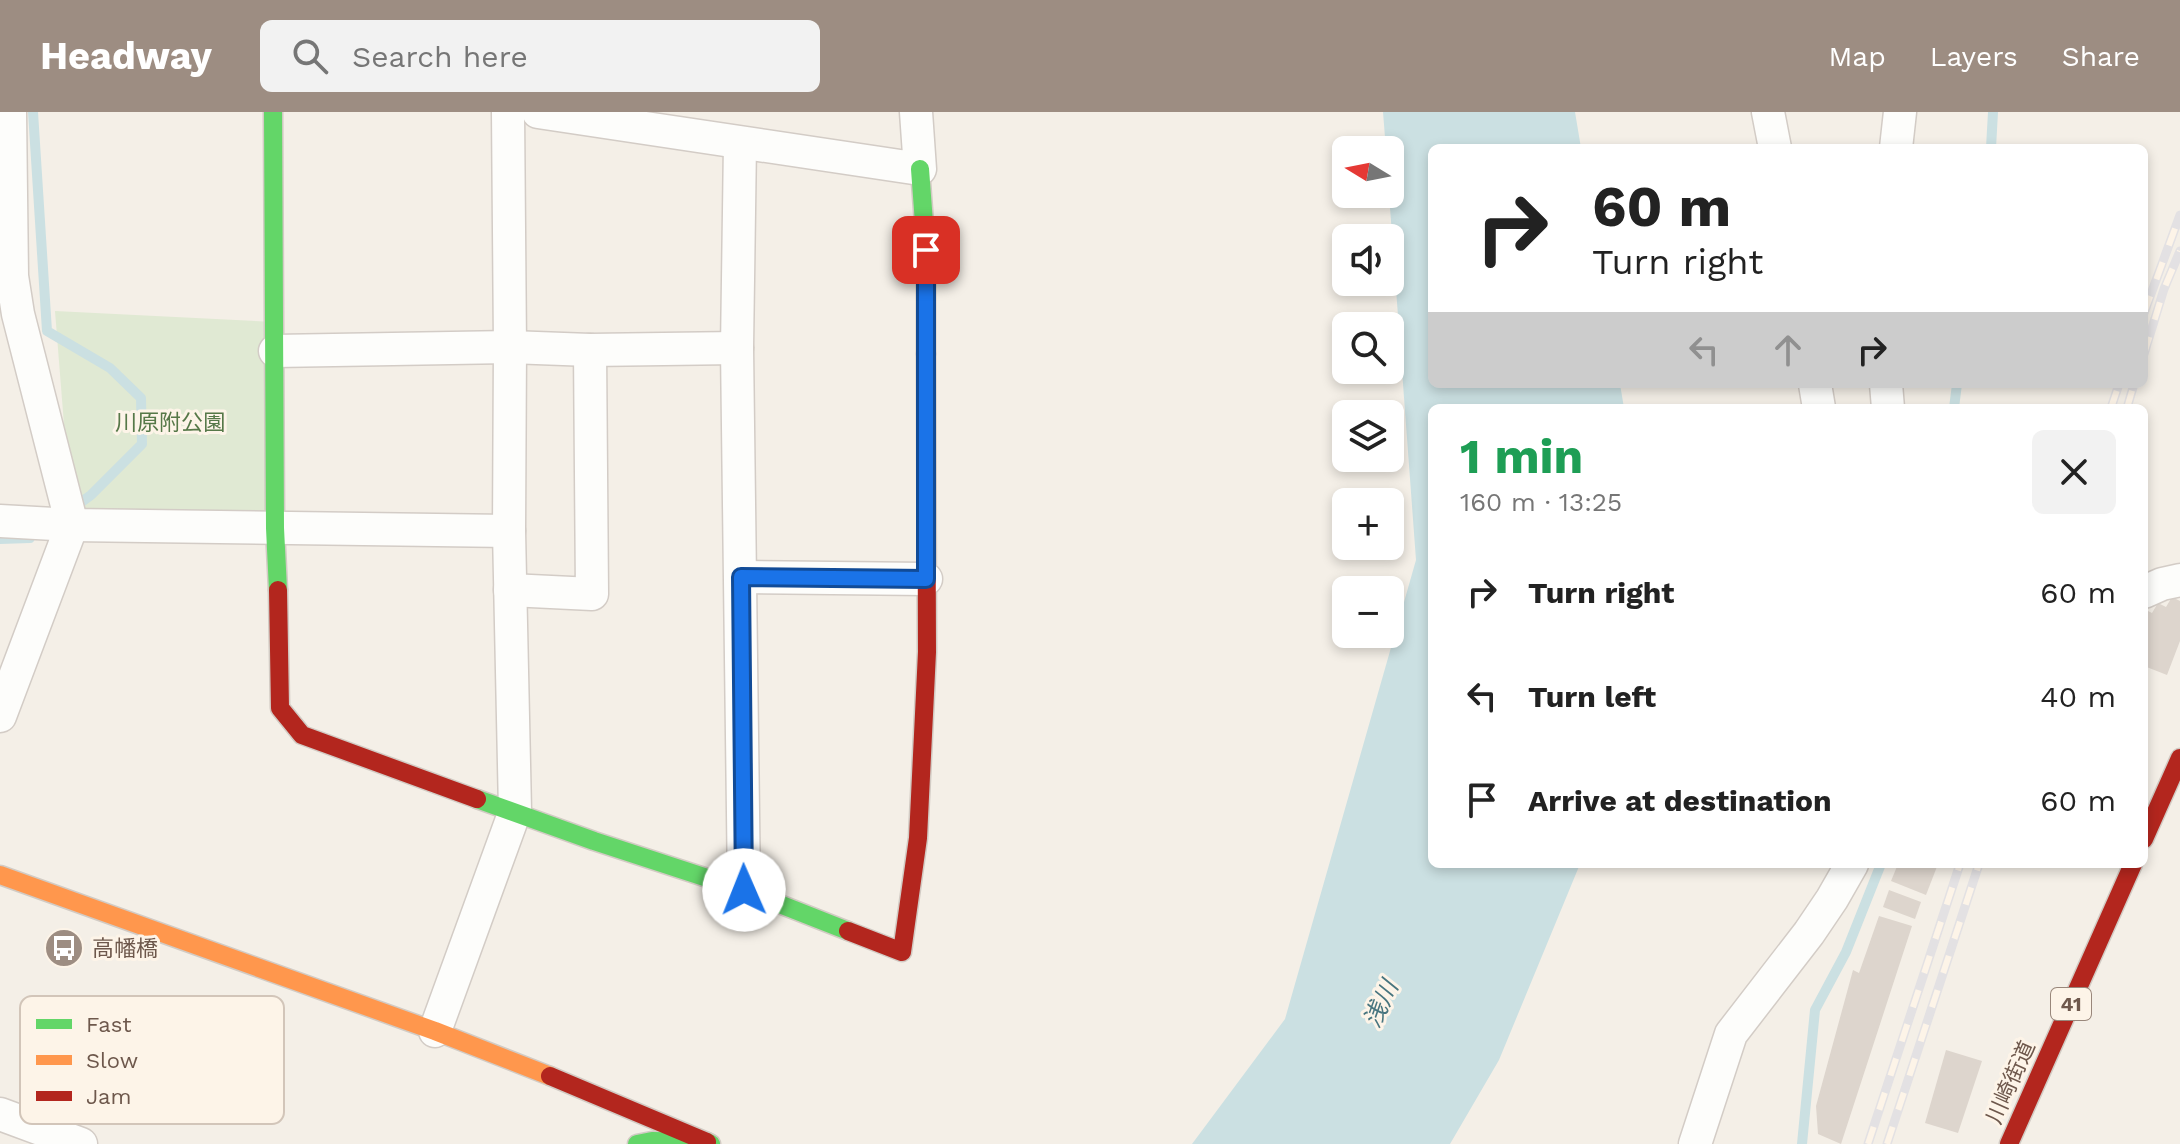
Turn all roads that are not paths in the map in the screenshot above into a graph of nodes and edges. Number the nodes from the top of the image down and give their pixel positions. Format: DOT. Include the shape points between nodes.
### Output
graph roads {
  1 [pos="10,112"];
  2 [pos="273,112"];
  3 [pos="508,112"];
  4 [pos="538,112"];
  5 [pos="916,112"];
  6 [pos="1768,112"];
  7 [pos="1900,112"];
  8 [pos="740,143"];
  9 [pos="1774,144"];
  10 [pos="1896,144"];
  11 [pos="920,169"];
  12 [pos="6,226"];
  13 [pos="510,347"];
  14 [pos="737,348"];
  15 [pos="590,350"];
  16 [pos="275,351"];
  17 [pos="0,521"];
  18 [pos="72,525"];
  19 [pos="275,528"];
  20 [pos="509,531"];
  21 [pos="741,577"];
  22 [pos="926,579"];
  23 [pos="2180,580"];
  24 [pos="510,590"];
  25 [pos="2148,590"];
  26 [pos="0,716"];
  27 [pos="2180,758"];
  28 [pos="515,811"];
  29 [pos="2148,830"];
  30 [pos="1850,868"];
  31 [pos="2131,868"];
  32 [pos="0,875"];
  33 [pos="744,890"];
  34 [pos="435,1031"];
  35 [pos="0,1114"];
  36 [pos="20,1121"];
  37 [pos="27,1124"];
  38 [pos="709,1143"];
  39 [pos="81,1144"];
  40 [pos="637,1144"];
  41 [pos="1695,1144"];
  42 [pos="2009,1144"];
  1 -- 12 [label="street"];
  2 -- 16 [label="street"];
  3 -- 13 [label="street"];
  4 -- 8 [label="street"];
  5 -- 11 [label="street"];
  6 -- 9 [label="street"];
  7 -- 10 [label="street"];
  8 -- 11 [label="street"];
  8 -- 14 [label="street"];
  11 -- 22 [label="street" via="926,250"];
  12 -- 18 [label="street" via="18,314"];
  13 -- 15 [label="street"];
  13 -- 16 [label="street"];
  13 -- 20 [label="street"];
  14 -- 15 [label="street"];
  14 -- 21 [label="street"];
  15 -- 24 [label="street" via="592,594"];
  16 -- 19 [label="street"];
  17 -- 18 [label="street"];
  18 -- 19 [label="street"];
  18 -- 26 [label="street"];
  19 -- 20 [label="street"];
  19 -- 28 [label="street" via="280,708 302,735"];
  20 -- 24 [label="street"];
  21 -- 22 [label="street"];
  21 -- 33 [label="street"];
  22 -- 33 [label="street" via="918,838 902,952"];
  23 -- 25 [label="street"];
  24 -- 28 [label="street"];
  27 -- 29 [label="street"];
  28 -- 33 [label="street"];
  28 -- 34 [label="street"];
  30 -- 41 [label="street" via="1809,933 1731,1034"];
  31 -- 42 [label="street, 川崎街道 / 41"];
  32 -- 34 [label="street"];
  34 -- 38 [label="street"];
  35 -- 36 [label="street"];
  37 -- 39 [label="street"];
  38 -- 40 [label="street"];
}
